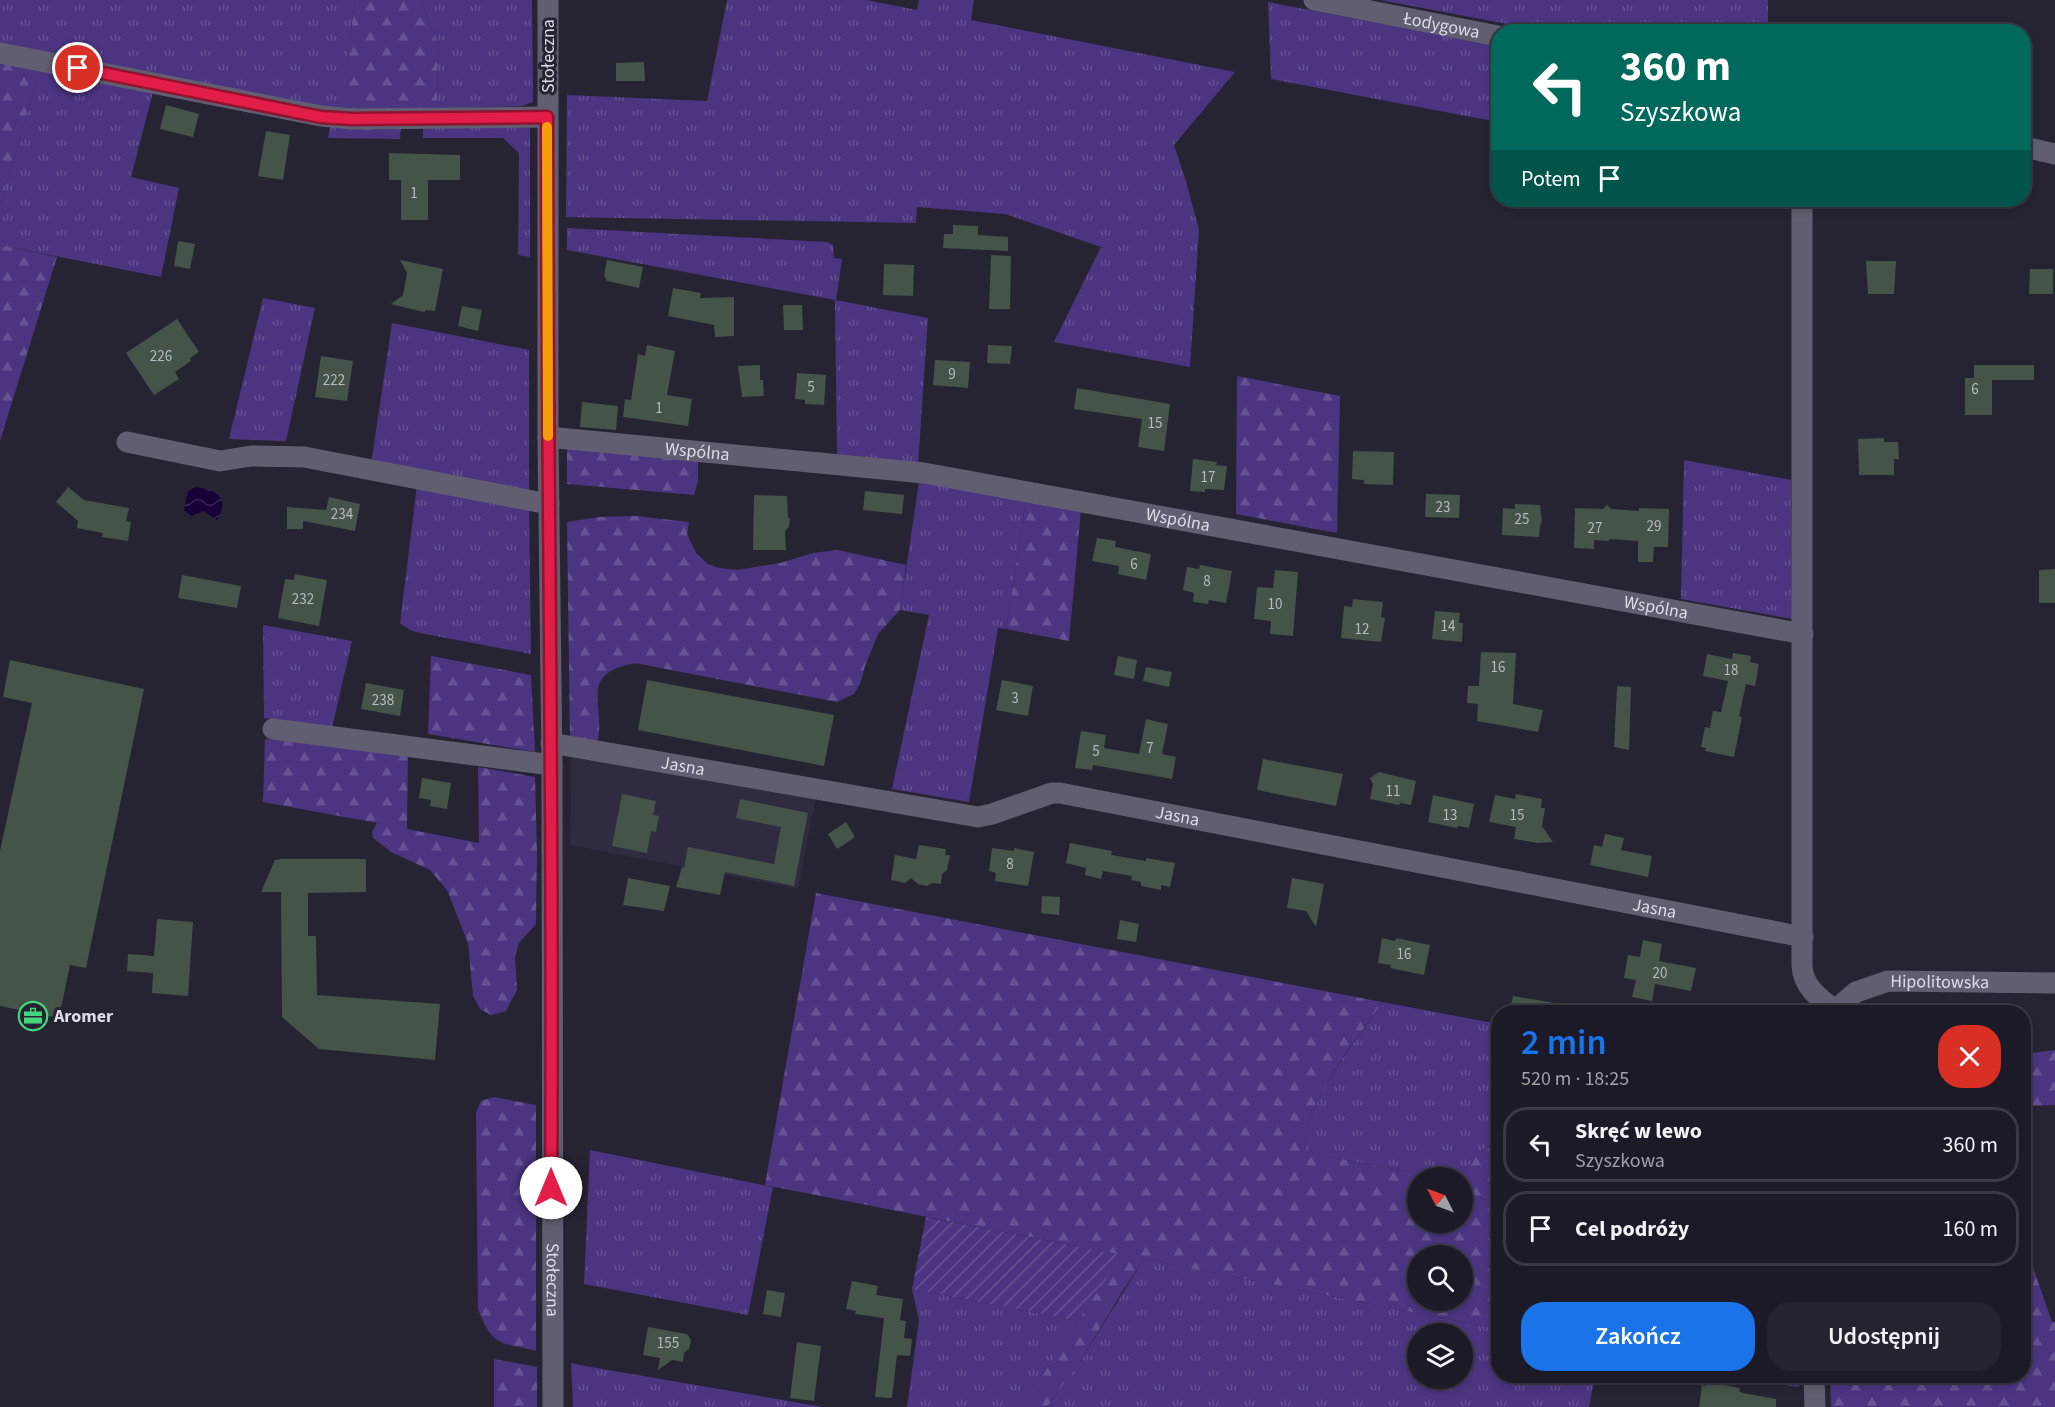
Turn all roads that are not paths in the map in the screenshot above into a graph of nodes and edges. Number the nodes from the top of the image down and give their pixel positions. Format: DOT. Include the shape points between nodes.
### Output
graph roads {
  1 [pos="548,0"];
  2 [pos="1314,0"];
  3 [pos="1491,35"];
  4 [pos="0,53"];
  5 [pos="547,117"];
  6 [pos="2031,149"];
  7 [pos="2055,154"];
  8 [pos="1802,207"];
  9 [pos="548,437"];
  10 [pos="127,442"];
  11 [pos="549,504"];
  12 [pos="1803,634"];
  13 [pos="273,729"];
  14 [pos="551,742"];
  15 [pos="552,765"];
  16 [pos="1803,937"];
  17 [pos="2055,983"];
  18 [pos="1827,1005"];
  19 [pos="1841,1005"];
  20 [pos="1815,1383"];
  21 [pos="553,1407"];
  22 [pos="1815,1407"];
  1 -- 5 [label="street, Stołeczna"];
  2 -- 3 [label="street, Łodygowa"];
  4 -- 5 [label="street" via="321,117"];
  5 -- 9 [label="street, Stołeczna"];
  6 -- 7 [label="street"];
  8 -- 12 [label="street"];
  9 -- 11 [label="street, Stołeczna"];
  9 -- 12 [label="street, Wspólna" via="924,473"];
  10 -- 11 [label="street" via="220,461 261,455 304,457"];
  11 -- 14 [label="street, Stołeczna"];
  12 -- 16 [label="street"];
  13 -- 15 [label="street"];
  14 -- 15 [label="street, Stołeczna"];
  14 -- 16 [label="street, Jasna" via="978,816 1060,793"];
  15 -- 21 [label="street, Stołeczna"];
  16 -- 18 [label="street" via="1803,975 1809,988"];
  17 -- 19 [label="street, Hipolitowska" via="1888,981 1856,992"];
  20 -- 22 [label="street"];
}
